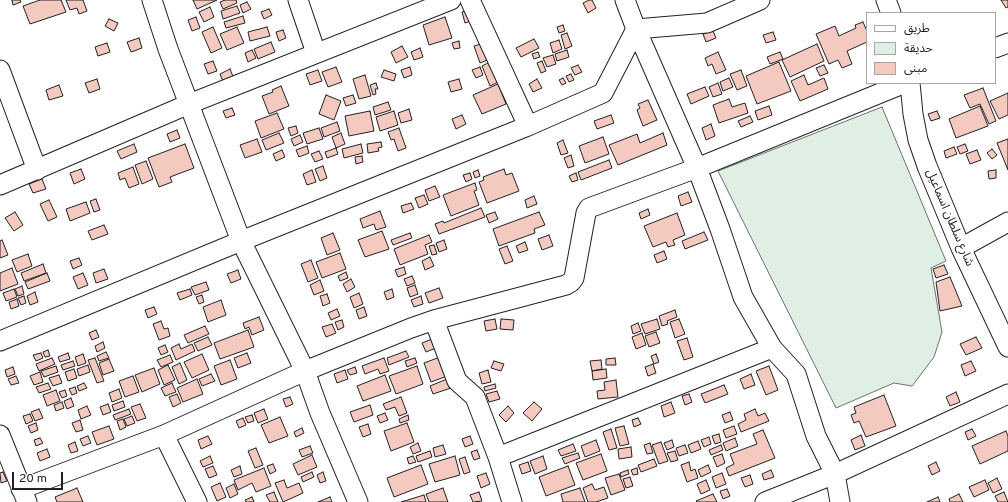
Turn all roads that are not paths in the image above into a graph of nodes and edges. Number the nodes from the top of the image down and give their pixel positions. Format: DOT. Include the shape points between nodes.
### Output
graph roads {
  1 [pos="152,0"];
  2 [pos="298,0"];
  3 [pos="451,0"];
  4 [pos="470,0"];
  5 [pos="625,0"];
  6 [pos="760,0"];
  7 [pos="886,0"];
  8 [pos="891,12"];
  9 [pos="636,29"];
  10 [pos="1008,43"];
  11 [pos="996,48"];
  12 [pos="316,53"];
  13 [pos="0,70"];
  14 [pos="903,84"];
  15 [pos="910,84"];
  16 [pos="189,104"];
  17 [pos="528,126"];
  18 [pos="698,168"];
  19 [pos="38,170"];
  20 [pos="0,186"];
  21 [pos="1008,222"];
  22 [pos="241,242"];
  23 [pos="961,248"];
  24 [pos="434,320"];
  25 [pos="0,341"];
  26 [pos="1008,347"];
  27 [pos="772,348"];
  28 [pos="305,371"];
  29 [pos="1008,394"];
  30 [pos="0,435"];
  31 [pos="164,435"];
  32 [pos="498,457"];
  33 [pos="835,474"];
  34 [pos="24,496"];
  35 [pos="197,502"];
  36 [pos="358,502"];
  37 [pos="512,502"];
  38 [pos="765,502"];
  39 [pos="840,502"];
  1 -- 16 [label="street"];
  2 -- 12 [label="street"];
  3 -- 12 [label="street"];
  4 -- 17 [label="street"];
  5 -- 9 [label="street"];
  6 -- 9 [label="street" via="707,23"];
  7 -- 8 [label="street"];
  9 -- 17 [label="street" via="603,92"];
  9 -- 18 [label="street"];
  10 -- 11 [label="street"];
  12 -- 16 [label="street"];
  13 -- 19 [label="street"];
  14 -- 18 [label="street"];
  15 -- 23 [label="street, شارع سلطان اسماعيل" via="918,140"];
  16 -- 19 [label="street"];
  16 -- 22 [label="street"];
  17 -- 22 [label="street"];
  18 -- 24 [label="street" via="589,208 572,282"];
  18 -- 27 [label="street" via="743,297"];
  19 -- 20 [label="street"];
  21 -- 23 [label="street"];
  22 -- 25 [label="street"];
  22 -- 28 [label="street"];
  23 -- 26 [label="street, شارع سلطان اسماعيل"];
  24 -- 28 [label="street"];
  24 -- 32 [label="street" via="457,381 475,397"];
  27 -- 32 [label="street"];
  27 -- 33 [label="street" via="796,374 816,436"];
  28 -- 31 [label="street"];
  28 -- 36 [label="street"];
  29 -- 33 [label="street"];
  30 -- 34 [label="street"];
  31 -- 34 [label="street"];
  31 -- 35 [label="street"];
  32 -- 37 [label="street"];
  33 -- 38 [label="street"];
  33 -- 39 [label="street"];
}
